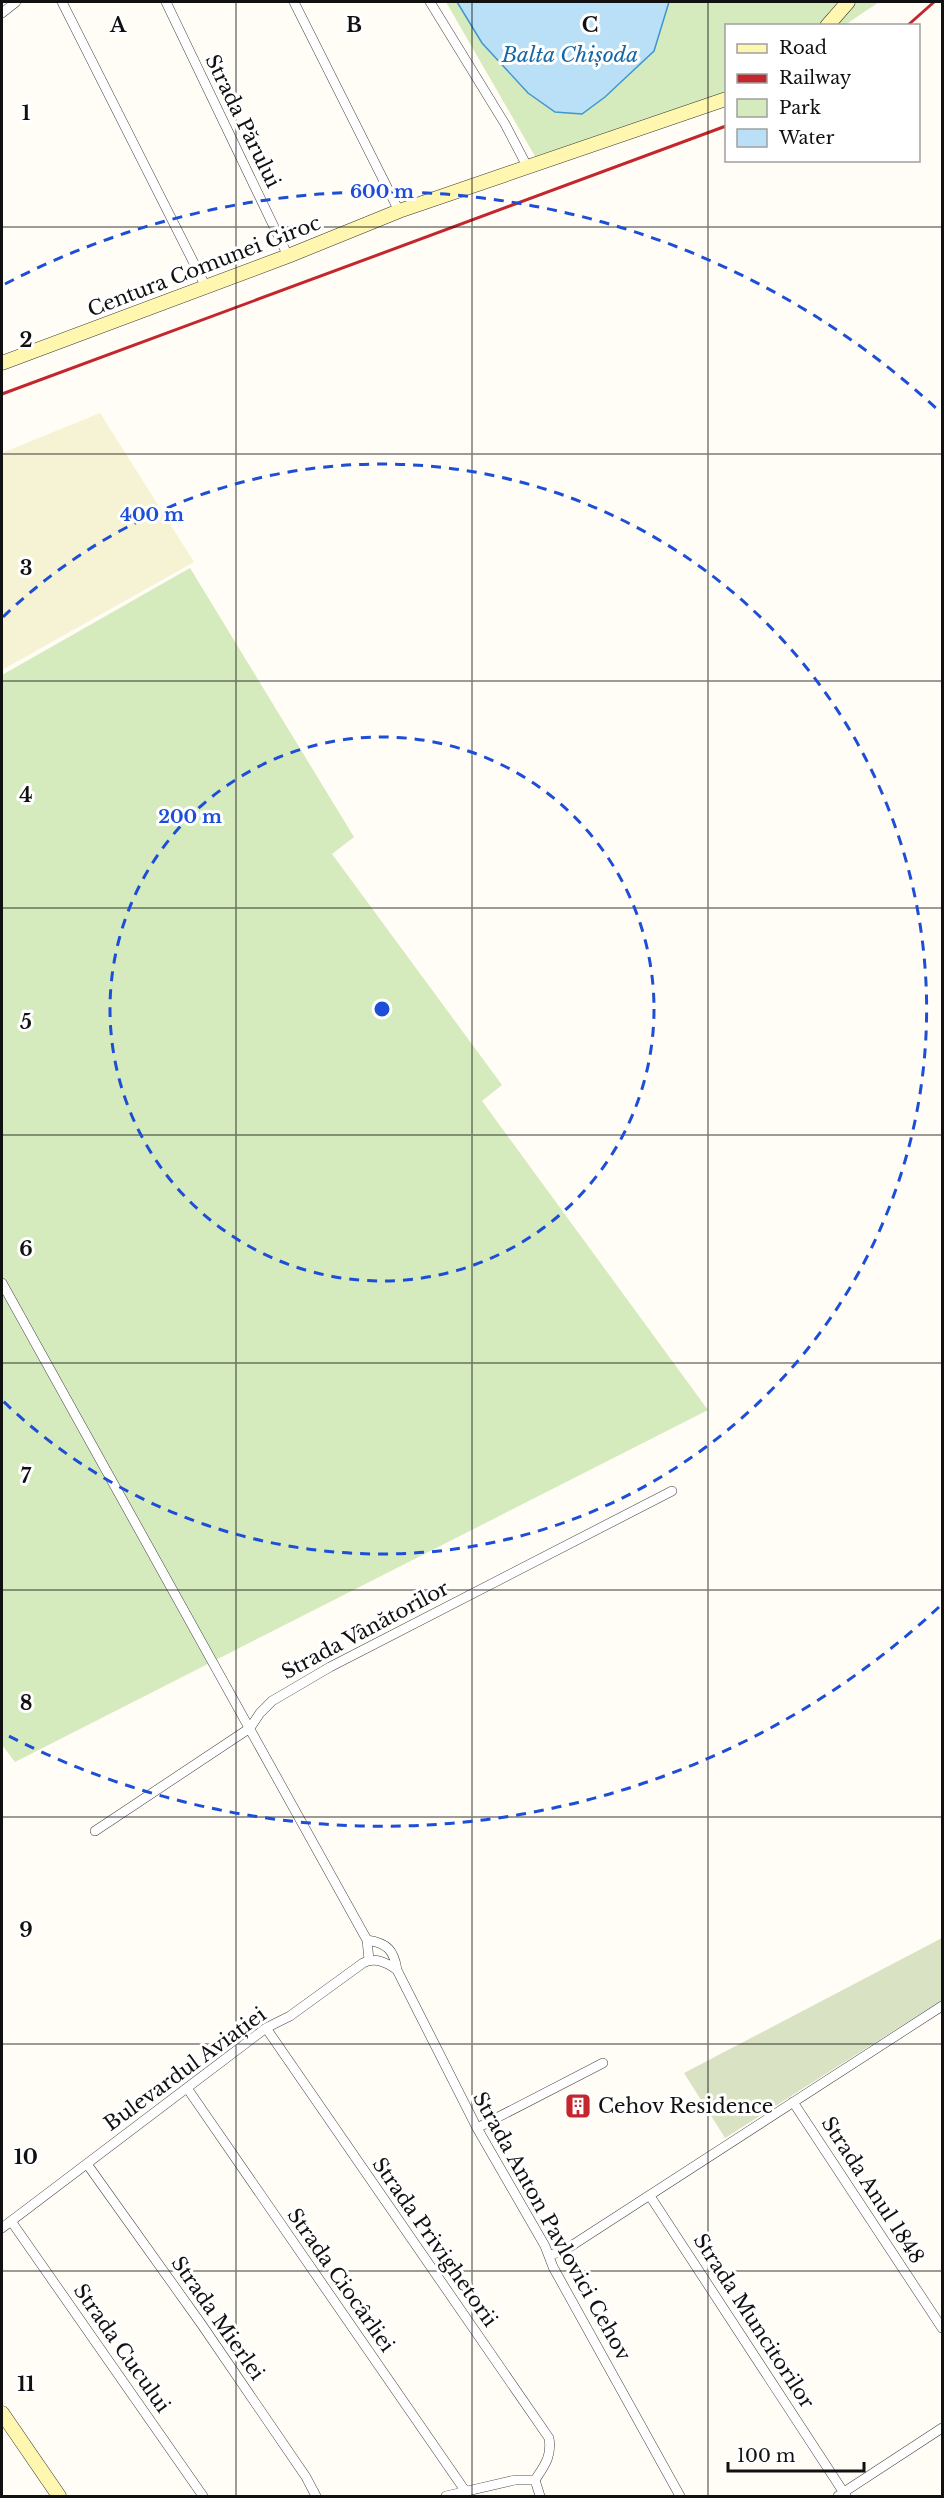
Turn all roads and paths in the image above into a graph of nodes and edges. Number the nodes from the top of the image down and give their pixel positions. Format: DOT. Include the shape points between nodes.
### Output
graph roads {
  1 [pos="16,2"];
  2 [pos="62,2"];
  3 [pos="166,2"];
  4 [pos="294,2"];
  5 [pos="430,2"];
  6 [pos="848,2"];
  7 [pos="2,13"];
  8 [pos="829,24"];
  9 [pos="725,99"];
  10 [pos="528,168"];
  11 [pos="399,211"];
  12 [pos="288,256"];
  13 [pos="206,286"];
  14 [pos="2,363"];
  15 [pos="2,1283"];
  16 [pos="672,1491"];
  17 [pos="250,1728"];
  18 [pos="95,1831"];
  19 [pos="367,1940"];
  20 [pos="369,1960"];
  21 [pos="397,1970"];
  22 [pos="941,2011"];
  23 [pos="266,2028"];
  24 [pos="603,2063"];
  25 [pos="187,2088"];
  26 [pos="793,2102"];
  27 [pos="477,2128"];
  28 [pos="87,2164"];
  29 [pos="650,2196"];
  30 [pos="11,2221"];
  31 [pos="2,2228"];
  32 [pos="549,2256"];
  33 [pos="942,2328"];
  34 [pos="2,2413"];
  35 [pos="942,2427"];
  36 [pos="2,2428"];
  37 [pos="535,2480"];
  38 [pos="466,2492"];
  39 [pos="843,2495"];
  40 [pos="49,2496"];
  41 [pos="59,2496"];
  42 [pos="203,2496"];
  43 [pos="316,2496"];
  44 [pos="446,2496"];
  45 [pos="540,2496"];
  46 [pos="680,2496"];
  1 -- 7 [label="street"];
  2 -- 13 [label="street"];
  3 -- 12 [label="street, Strada Părului"];
  4 -- 11 [label="street"];
  5 -- 10 [label="street"];
  6 -- 8 [label="main road"];
  9 -- 10 [label="main road, Centura Comunei Giroc"];
  10 -- 11 [label="main road, Centura Comunei Giroc"];
  11 -- 12 [label="main road, Centura Comunei Giroc"];
  12 -- 13 [label="main road, Centura Comunei Giroc"];
  13 -- 14 [label="main road, Centura Comunei Giroc"];
  15 -- 17 [label="street"];
  16 -- 17 [label="street, Strada Vânătorilor" via="330,1667 272,1701"];
  17 -- 18 [label="street, Strada Vânătorilor"];
  17 -- 19 [label="street"];
  19 -- 20 [label="street"];
  19 -- 21 [label="street, Strada Anton Pavlovici Cehov" via="385,1944 391,1950"];
  20 -- 21 [label="street" via="382,1961"];
  20 -- 23 [label="street, Bulevardul Aviației" via="290,2016"];
  21 -- 27 [label="street, Strada Anton Pavlovici Cehov"];
  22 -- 26 [label="street"];
  23 -- 25 [label="street, Bulevardul Aviației"];
  23 -- 37 [label="street, Strada Privighetorii" via="549,2438 551,2451"];
  24 -- 27 [label="street"];
  25 -- 28 [label="street, Bulevardul Aviației"];
  25 -- 38 [label="street, Strada Ciocârliei"];
  26 -- 29 [label="street"];
  26 -- 33 [label="street, Strada Anul 1848"];
  27 -- 32 [label="street, Strada Anton Pavlovici Cehov"];
  28 -- 30 [label="street, Bulevardul Aviației"];
  28 -- 43 [label="street, Strada Mierlei" via="202,2325"];
  29 -- 32 [label="street"];
  29 -- 39 [label="street, Strada Muncitorilor"];
  30 -- 31 [label="street, Bulevardul Aviației"];
  30 -- 42 [label="street, Strada Cucului"];
  32 -- 46 [label="street, Strada Anton Pavlovici Cehov"];
  34 -- 41 [label="main road"];
  35 -- 39 [label="street"];
  36 -- 40 [label="main road"];
  37 -- 38 [label="street" via="515,2480"];
  37 -- 45 [label="street"];
  38 -- 44 [label="street"];
}
